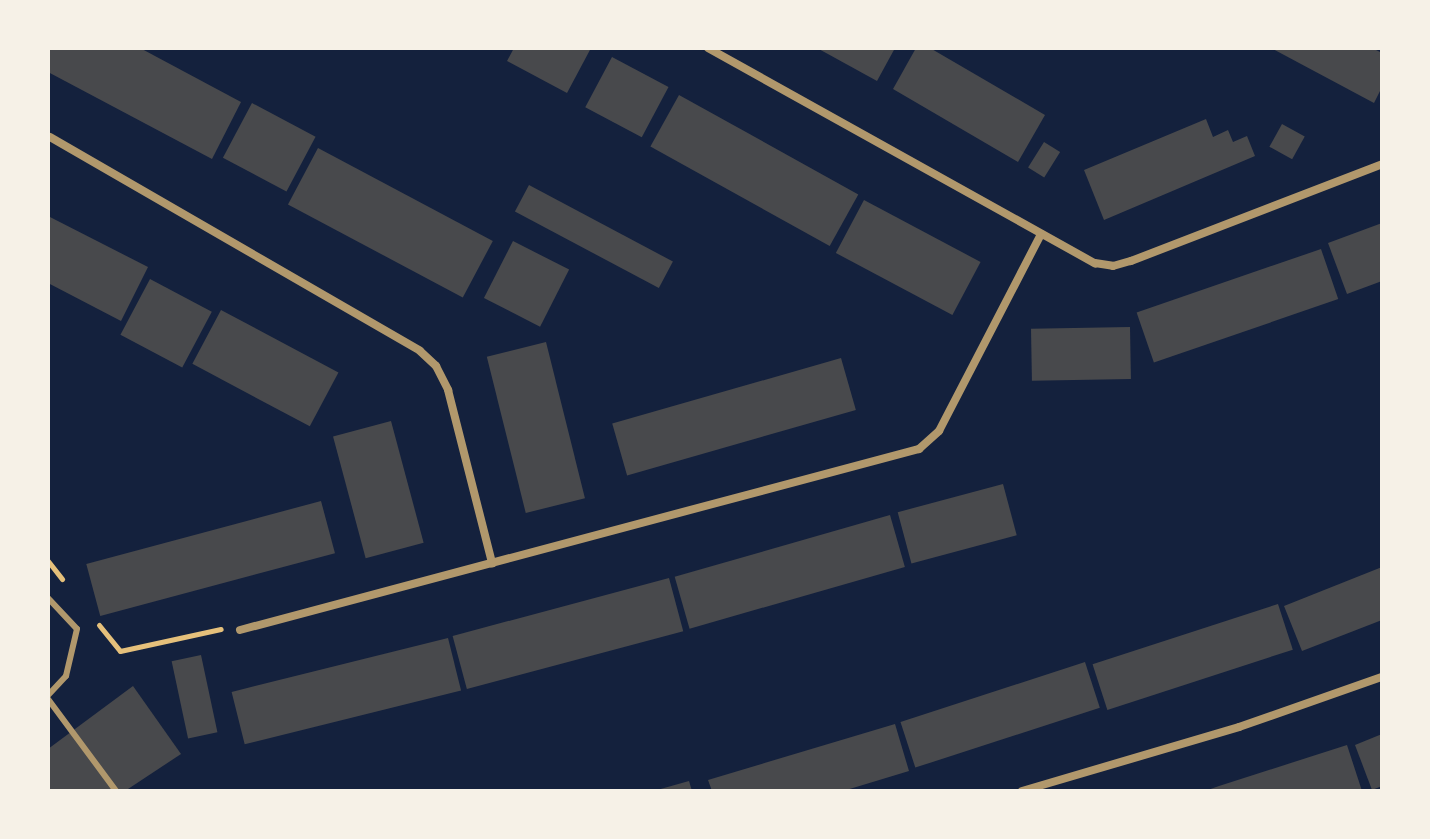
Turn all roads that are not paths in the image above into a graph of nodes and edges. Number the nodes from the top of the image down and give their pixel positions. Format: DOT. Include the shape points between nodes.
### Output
graph roads {
  1 [pos="708,48"];
  2 [pos="49,135"];
  3 [pos="1382,164"];
  4 [pos="1041,234"];
  5 [pos="492,563"];
  6 [pos="48,598"];
  7 [pos="240,630"];
  8 [pos="1382,677"];
  9 [pos="48,697"];
  10 [pos="116,791"];
  11 [pos="1022,791"];
  1 -- 4 [label="street"];
  2 -- 5 [label="street" via="420,351 436,366 448,390"];
  3 -- 4 [label="street" via="1113,266 1095,263"];
  4 -- 5 [label="street" via="939,431 919,449"];
  5 -- 7 [label="street"];
  6 -- 9 [label="lane" via="77,629 66,676"];
  8 -- 11 [label="street" via="1239,727"];
  9 -- 10 [label="lane"];
}
